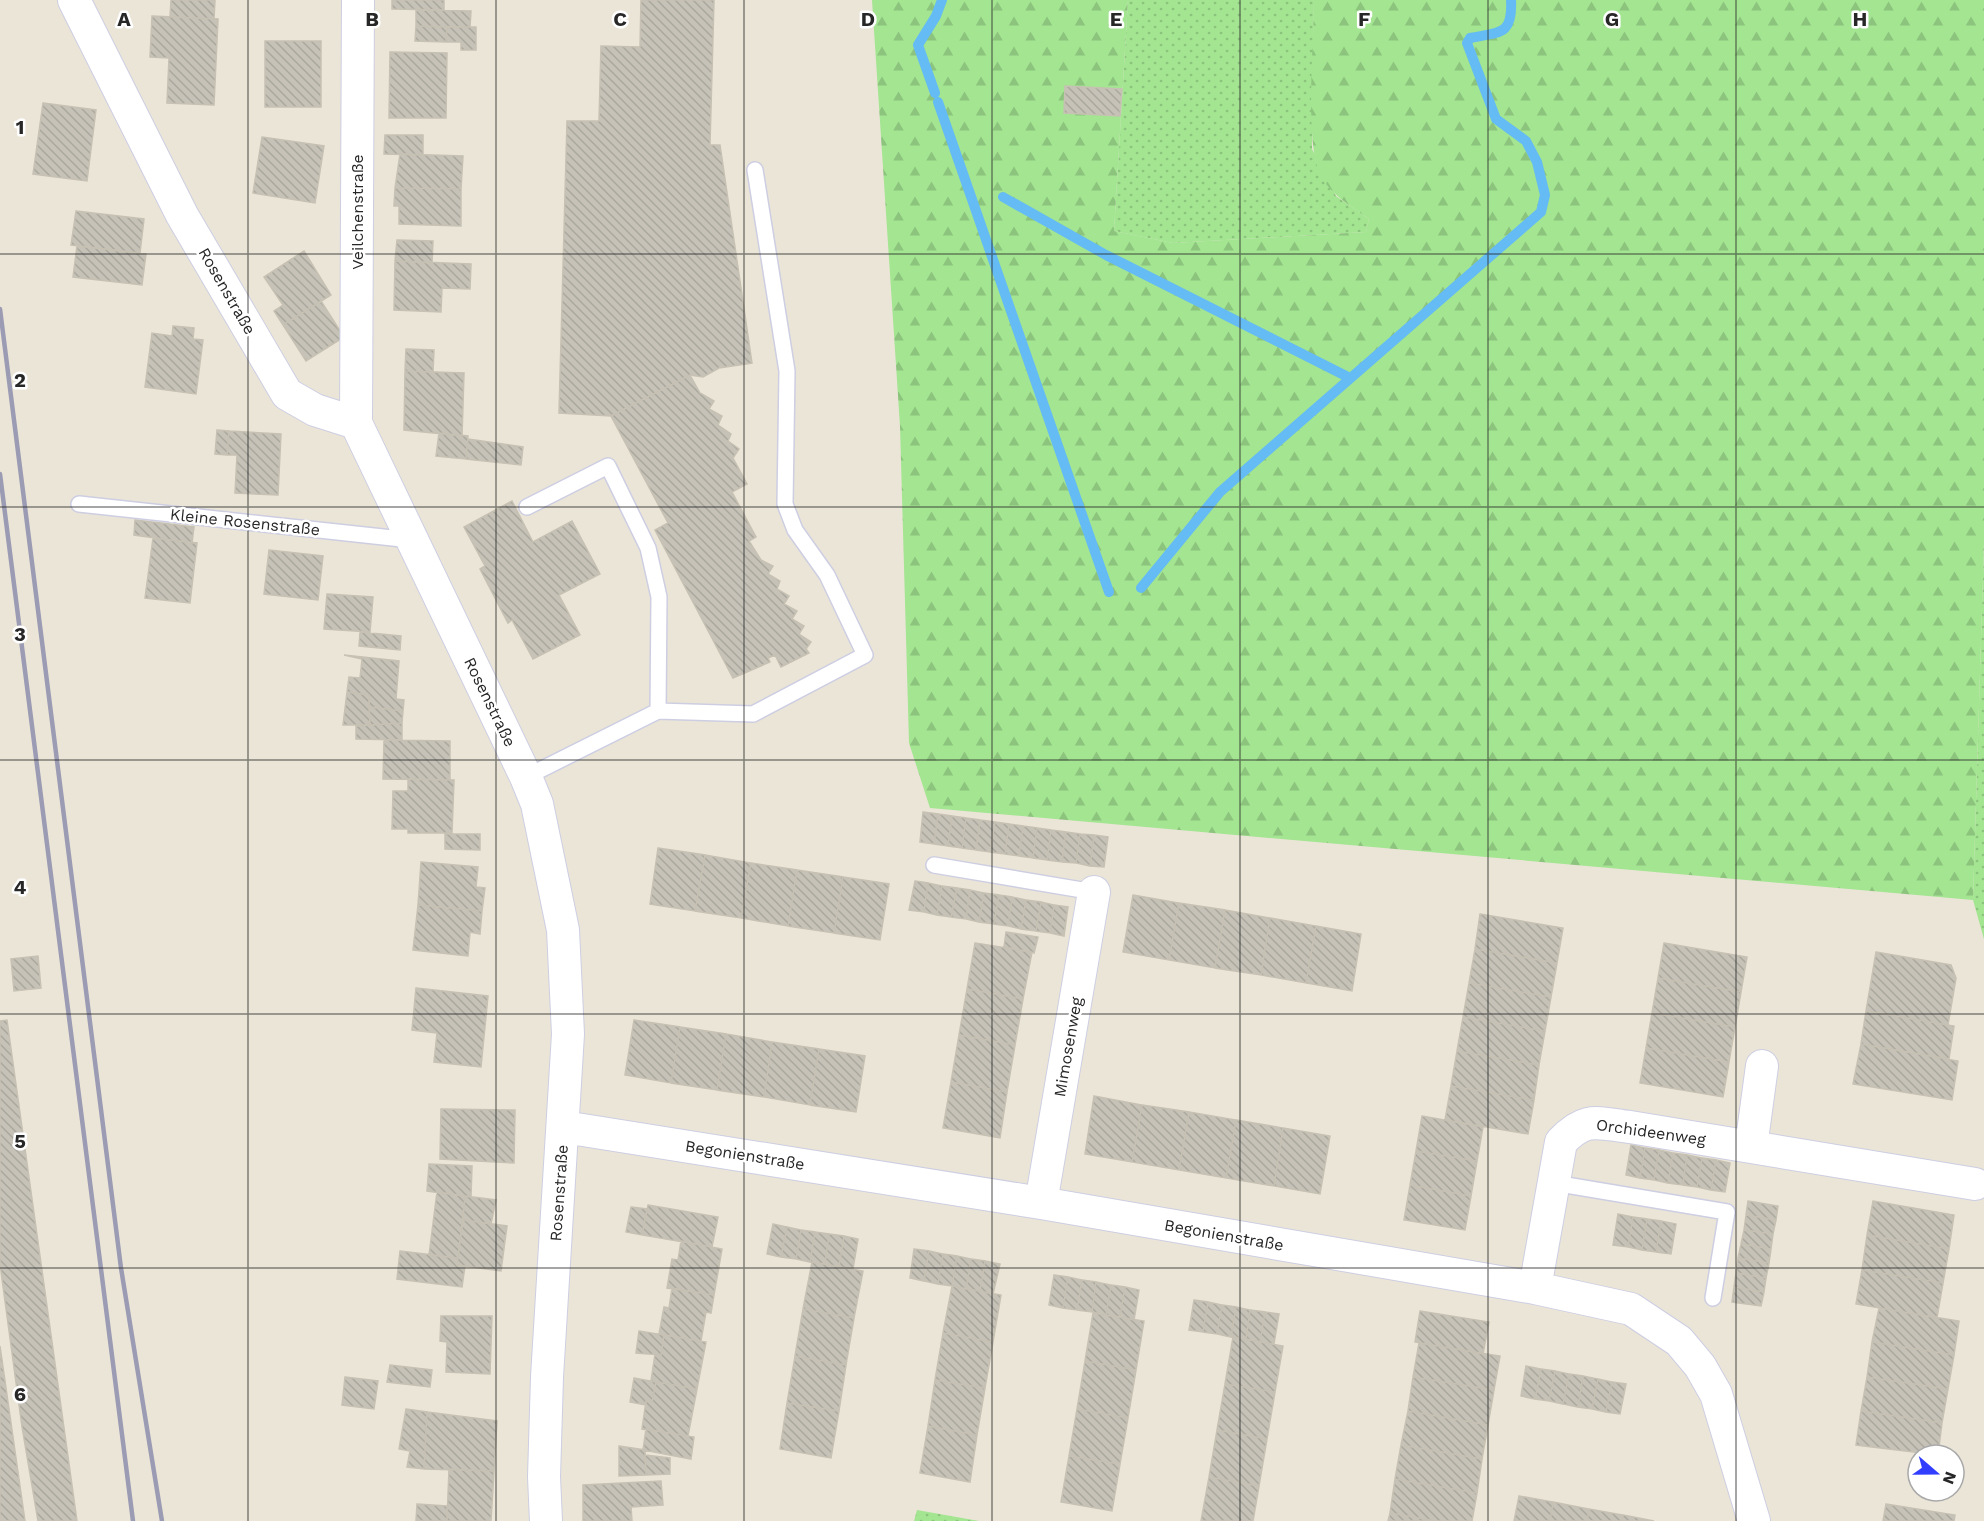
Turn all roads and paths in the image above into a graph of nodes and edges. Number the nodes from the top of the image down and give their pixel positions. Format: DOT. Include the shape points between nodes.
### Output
graph roads {
  1 [pos="74,0"];
  2 [pos="358,0"];
  3 [pos="755,170"];
  4 [pos="356,423"];
  5 [pos="79,504"];
  6 [pos="527,507"];
  7 [pos="411,540"];
  8 [pos="658,711"];
  9 [pos="526,777"];
  10 [pos="934,866"];
  11 [pos="1094,892"];
  12 [pos="1762,1066"];
  13 [pos="564,1127"];
  14 [pos="1751,1147"];
  15 [pos="1554,1183"];
  16 [pos="1975,1184"];
  17 [pos="1041,1203"];
  18 [pos="1535,1288"];
  19 [pos="1713,1298"];
  20 [pos="546,1521"];
  21 [pos="1754,1521"];
  1 -- 4 [label="street, Rosenstraße" via="182,215 287,394 315,410"];
  2 -- 4 [label="street, Veilchenstraße"];
  3 -- 8 [label="lane" via="787,371 785,504 795,530 827,574 865,655 753,714"];
  4 -- 7 [label="street, Rosenstraße"];
  5 -- 7 [label="lane, Kleine Rosenstraße"];
  6 -- 8 [label="lane" via="608,466 648,548 659,597"];
  7 -- 9 [label="street, Rosenstraße"];
  8 -- 9 [label="lane"];
  9 -- 13 [label="street, Rosenstraße" via="537,804 563,930 568,1034"];
  10 -- 11 [label="lane"];
  11 -- 17 [label="street, Mimosenweg"];
  12 -- 14 [label="street"];
  13 -- 17 [label="street, Begonienstraße"];
  13 -- 20 [label="street, Rosenstraße" via="547,1377"];
  14 -- 15 [label="street, Orchideenweg" via="1630,1127 1594,1123 1576,1126 1562,1142"];
  14 -- 16 [label="street, Orchideenweg"];
  15 -- 18 [label="street, Orchideenweg"];
  15 -- 19 [label="lane" via="1727,1212"];
  17 -- 18 [label="street, Begonienstraße"];
  18 -- 21 [label="street, Begonienstraße" via="1631,1309 1679,1341 1716,1394"];
}
